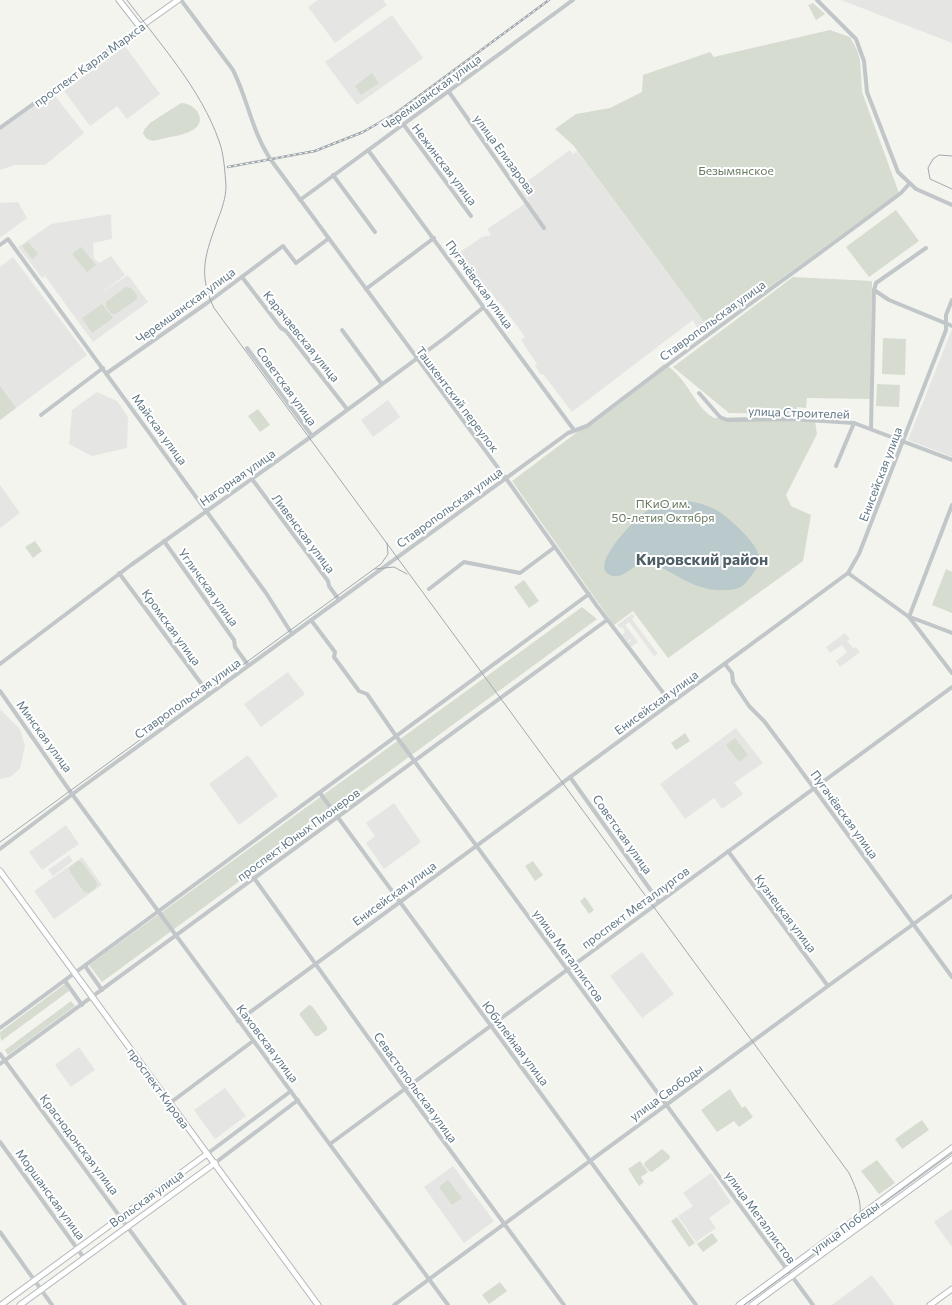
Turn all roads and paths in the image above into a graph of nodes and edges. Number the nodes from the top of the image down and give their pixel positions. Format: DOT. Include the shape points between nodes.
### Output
graph roads {
  1 [pos="119,0"];
  2 [pos="178,0"];
  3 [pos="181,0"];
  4 [pos="573,0"];
  5 [pos="817,0"];
  6 [pos="140,27"];
  7 [pos="449,92"];
  8 [pos="404,125"];
  9 [pos="0,128"];
  10 [pos="368,150"];
  11 [pos="333,175"];
  12 [pos="909,184"];
  13 [pos="301,201"];
  14 [pos="952,205"];
  15 [pos="471,216"];
  16 [pos="544,228"];
  17 [pos="375,232"];
  18 [pos="434,238"];
  19 [pos="328,239"];
  20 [pos="0,245"];
  21 [pos="926,248"];
  22 [pos="242,277"];
  23 [pos="366,289"];
  24 [pos="874,290"];
  25 [pos="952,300"];
  26 [pos="484,307"];
  27 [pos="946,323"];
  28 [pos="952,326"];
  29 [pos="342,330"];
  30 [pos="247,348"];
  31 [pos="416,359"];
  32 [pos="103,368"];
  33 [pos="107,373"];
  34 [pos="381,383"];
  35 [pos="699,393"];
  36 [pos="347,408"];
  37 [pos="41,415"];
  38 [pos="854,423"];
  39 [pos="871,428"];
  40 [pos="574,430"];
  41 [pos="312,436"];
  42 [pos="903,442"];
  43 [pos="952,460"];
  44 [pos="836,466"];
  45 [pos="505,478"];
  46 [pos="252,479"];
  47 [pos="952,505"];
  48 [pos="206,511"];
  49 [pos="164,541"];
  50 [pos="555,547"];
  51 [pos="119,573"];
  52 [pos="848,573"];
  53 [pos="429,589"];
  54 [pos="589,594"];
  55 [pos="339,600"];
  56 [pos="909,617"];
  57 [pos="311,620"];
  58 [pos="607,620"];
  59 [pos="952,633"];
  60 [pos="292,634"];
  61 [pos="0,664"];
  62 [pos="725,664"];
  63 [pos="248,665"];
  64 [pos="952,673"];
  65 [pos="952,687"];
  66 [pos="0,691"];
  67 [pos="209,694"];
  68 [pos="671,703"];
  69 [pos="396,736"];
  70 [pos="414,761"];
  71 [pos="570,777"];
  72 [pos="814,788"];
  73 [pos="320,793"];
  74 [pos="72,794"];
  75 [pos="338,817"];
  76 [pos="476,846"];
  77 [pos="0,849"];
  78 [pos="728,851"];
  79 [pos="0,871"];
  80 [pos="254,878"];
  81 [pos="952,896"];
  82 [pos="400,902"];
  83 [pos="659,902"];
  84 [pos="159,911"];
  85 [pos="914,925"];
  86 [pos="176,935"];
  87 [pos="315,964"];
  88 [pos="84,966"];
  89 [pos="567,969"];
  90 [pos="75,973"];
  91 [pos="952,977"];
  92 [pos="65,981"];
  93 [pos="828,986"];
  94 [pos="102,990"];
  95 [pos="92,997"];
  96 [pos="82,1004"];
  97 [pos="238,1021"];
  98 [pos="490,1026"];
  99 [pos="0,1028"];
  100 [pos="253,1041"];
  101 [pos="0,1054"];
  102 [pos="5,1061"];
  103 [pos="0,1064"];
  104 [pos="404,1088"];
  105 [pos="291,1091"];
  106 [pos="298,1100"];
  107 [pos="170,1103"];
  108 [pos="666,1104"];
  109 [pos="0,1142"];
  110 [pos="330,1144"];
  111 [pos="952,1148"];
  112 [pos="207,1154"];
  113 [pos="952,1159"];
  114 [pos="590,1160"];
  115 [pos="215,1163"];
  116 [pos="121,1217"];
  117 [pos="504,1224"];
  118 [pos="128,1226"];
  119 [pos="0,1232"];
  120 [pos="78,1248"];
  121 [pos="84,1258"];
  122 [pos="787,1269"];
  123 [pos="792,1275"];
  124 [pos="429,1279"];
  125 [pos="35,1280"];
  126 [pos="952,1289"];
  127 [pos="41,1290"];
  128 [pos="0,1305"];
  129 [pos="20,1305"];
  130 [pos="52,1305"];
  131 [pos="185,1305"];
  132 [pos="318,1305"];
  133 [pos="394,1305"];
  134 [pos="448,1305"];
  135 [pos="564,1305"];
  136 [pos="696,1305"];
  137 [pos="738,1305"];
  138 [pos="752,1305"];
  139 [pos="813,1305"];
  140 [pos="930,1305"];
  1 -- 6 [label="main road"];
  2 -- 6 [label="main road, проспект Карла Маркса"];
  3 -- 13 [label="street, Ташкентский переулок" via="233,70 263,149"];
  4 -- 7 [label="street, Черемшанская улица"];
  5 -- 12 [label="street" via="856,39 861,49 867,92 874,113 898,172"];
  6 -- 9 [label="street, проспект Карла Маркса"];
  7 -- 8 [label="street, Черемшанская улица"];
  7 -- 16 [label="street, улица Елизарова"];
  8 -- 10 [label="street, Черемшанская улица"];
  8 -- 15 [label="street, Нежинская улица"];
  10 -- 11 [label="street, Черемшанская улица"];
  10 -- 18 [label="street, Пугачёвская улица"];
  11 -- 13 [label="street, Черемшанская улица"];
  11 -- 17 [label="street"];
  12 -- 14 [label="street"];
  12 -- 40 [label="street, Ставропольская улица" via="852,230 707,334 586,426"];
  13 -- 19 [label="street, Ташкентский переулок"];
  18 -- 23 [label="street"];
  18 -- 26 [label="street, Пугачёвская улица"];
  19 -- 22 [label="street, Черемшанская улица" via="296,263 283,246"];
  19 -- 23 [label="street, Ташкентский переулок"];
  20 -- 32 [label="street, Майская улица" via="8,239"];
  21 -- 24 [label="street" via="876,283"];
  22 -- 33 [label="street, Черемшанская улица"];
  22 -- 36 [label="street, Карачаевская улица"];
  23 -- 31 [label="street, Ташкентский переулок"];
  24 -- 27 [label="street" via="889,300"];
  24 -- 39 [label="street"];
  25 -- 27 [label="street, Енисейская улица" via="946,315"];
  26 -- 31 [label="street, Нагорная улица"];
  26 -- 40 [label="street, Пугачёвская улица"];
  27 -- 28 [label="street"];
  27 -- 42 [label="street, Енисейская улица" via="946,330"];
  29 -- 34 [label="street"];
  30 -- 41 [label="street, Советская улица"];
  31 -- 34 [label="street, Нагорная улица"];
  31 -- 45 [label="street, Ташкентский переулок"];
  32 -- 33 [label="street, Майская улица"];
  32 -- 37 [label="street"];
  33 -- 48 [label="street, Майская улица"];
  34 -- 36 [label="street, Нагорная улица"];
  35 -- 38 [label="street, улица Строителей" via="720,417 727,420 792,419"];
  36 -- 41 [label="street, Нагорная улица"];
  38 -- 39 [label="street, улица Строителей"];
  38 -- 44 [label="street"];
  39 -- 42 [label="street, улица Строителей"];
  40 -- 45 [label="street, Ставропольская улица"];
  41 -- 46 [label="street, Нагорная улица"];
  42 -- 43 [label="street, улица Строителей"];
  42 -- 52 [label="street, Енисейская улица" via="859,554"];
  45 -- 50 [label="street, Ташкентский переулок"];
  45 -- 55 [label="street, Ставропольская улица"];
  46 -- 48 [label="street, Нагорная улица"];
  46 -- 55 [label="street, Ливенская улица" via="328,581"];
  47 -- 56 [label="street"];
  48 -- 49 [label="street, Нагорная улица"];
  48 -- 60 [label="street, Майская улица" via="266,593"];
  49 -- 51 [label="street, Нагорная улица"];
  49 -- 63 [label="street, Угличская улица" via="234,640 235,647"];
  50 -- 53 [label="street" via="520,573 464,562"];
  50 -- 54 [label="street, Ташкентский переулок"];
  51 -- 61 [label="street, Нагорная улица"];
  51 -- 67 [label="street, Кромская улица"];
  52 -- 56 [label="street"];
  52 -- 62 [label="street, Енисейская улица"];
  54 -- 58 [label="street, Ташкентский переулок"];
  54 -- 69 [label="street, проспект Юных Пионеров"];
  55 -- 57 [label="street, Ставропольская улица"];
  56 -- 59 [label="street"];
  56 -- 64 [label="street"];
  57 -- 60 [label="street, Ставропольская улица"];
  57 -- 69 [label="street, улица Металлистов" via="335,652 334,657 359,691 367,694"];
  58 -- 68 [label="street, Ташкентский переулок"];
  58 -- 70 [label="street, проспект Юных Пионеров"];
  60 -- 63 [label="street, Ставропольская улица"];
  62 -- 68 [label="street, Енисейская улица"];
  62 -- 72 [label="street, Пугачёвская улица" via="749,706 764,721"];
  63 -- 67 [label="street, Ставропольская улица"];
  65 -- 72 [label="street, проспект Металлургов"];
  66 -- 74 [label="street, Минская улица"];
  67 -- 74 [label="street, Ставропольская улица"];
  68 -- 71 [label="street, Енисейская улица"];
  69 -- 70 [label="street, улица Металлистов"];
  69 -- 73 [label="street, проспект Юных Пионеров"];
  70 -- 75 [label="street, проспект Юных Пионеров"];
  70 -- 76 [label="street, улица Металлистов"];
  71 -- 76 [label="street, Енисейская улица"];
  71 -- 83 [label="street, Советская улица"];
  72 -- 78 [label="street, проспект Металлургов"];
  72 -- 85 [label="street, Пугачёвская улица"];
  73 -- 75 [label="street, Юбилейная улица"];
  73 -- 84 [label="street, проспект Юных Пионеров"];
  74 -- 77 [label="street, Ставропольская улица"];
  74 -- 84 [label="street, Каховская улица"];
  75 -- 80 [label="street, проспект Юных Пионеров"];
  75 -- 82 [label="street, Юбилейная улица"];
  76 -- 82 [label="street, Енисейская улица"];
  76 -- 89 [label="street, улица Металлистов"];
  78 -- 83 [label="street, проспект Металлургов"];
  78 -- 93 [label="street, Кузнецкая улица"];
  79 -- 90 [label="main road, проспект Кирова"];
  80 -- 86 [label="street, проспект Юных Пионеров"];
  80 -- 87 [label="street, Севастопольская улица"];
  81 -- 85 [label="street, улица Свободы"];
  82 -- 87 [label="street, Енисейская улица"];
  82 -- 98 [label="street, Юбилейная улица"];
  83 -- 89 [label="street, проспект Металлургов"];
  84 -- 86 [label="street, Каховская улица"];
  84 -- 88 [label="street, проспект Юных Пионеров"];
  85 -- 91 [label="street, Пугачёвская улица"];
  85 -- 93 [label="street, улица Свободы"];
  86 -- 94 [label="street, проспект Юных Пионеров"];
  86 -- 97 [label="street, Каховская улица"];
  87 -- 97 [label="street, Енисейская улица"];
  87 -- 104 [label="street, Севастопольская улица"];
  88 -- 90 [label="street, проспект Юных Пионеров"];
  88 -- 94 [label="street"];
  89 -- 98 [label="street, проспект Металлургов"];
  89 -- 108 [label="street, улица Металлистов"];
  90 -- 92 [label="street, проспект Юных Пионеров"];
  90 -- 95 [label="main road, проспект Кирова"];
  92 -- 96 [label="street"];
  92 -- 99 [label="street, проспект Юных Пионеров"];
  93 -- 108 [label="street, улица Свободы"];
  94 -- 95 [label="street, проспект Юных Пионеров"];
  95 -- 96 [label="street, проспект Юных Пионеров"];
  95 -- 107 [label="main road, проспект Кирова"];
  96 -- 102 [label="street, проспект Юных Пионеров"];
  97 -- 100 [label="street, Каховская улица"];
  98 -- 104 [label="street, проспект Металлургов"];
  98 -- 114 [label="street, Юбилейная улица"];
  100 -- 105 [label="street, Каховская улица"];
  100 -- 107 [label="street"];
  101 -- 102 [label="street, Краснодонская улица"];
  102 -- 103 [label="street, проспект Юных Пионеров"];
  102 -- 116 [label="street, Краснодонская улица"];
  104 -- 110 [label="street, проспект Металлургов"];
  104 -- 117 [label="street, Севастопольская улица"];
  105 -- 106 [label="street, Каховская улица"];
  105 -- 112 [label="street, Вольская улица"];
  106 -- 110 [label="street, Каховская улица"];
  106 -- 115 [label="street, Вольская улица"];
  107 -- 112 [label="main road, проспект Кирова"];
  108 -- 114 [label="street, улица Свободы"];
  108 -- 122 [label="street, улица Металлистов"];
  109 -- 120 [label="street, Моршанская улица"];
  110 -- 124 [label="street, Каховская улица"];
  111 -- 122 [label="main road, улица Победы"];
  112 -- 115 [label="main road, проспект Кирова"];
  112 -- 116 [label="main road, Вольская улица"];
  113 -- 123 [label="main road, улица Победы"];
  114 -- 117 [label="street, улица Свободы"];
  114 -- 136 [label="street, Юбилейная улица"];
  115 -- 118 [label="main road, Вольская улица"];
  115 -- 132 [label="main road, проспект Кирова"];
  116 -- 118 [label="street, Краснодонская улица"];
  116 -- 120 [label="main road, Вольская улица"];
  117 -- 124 [label="street, улица Свободы"];
  117 -- 135 [label="street, Севастопольская улица"];
  118 -- 121 [label="main road, Вольская улица"];
  118 -- 131 [label="street, Краснодонская улица"];
  119 -- 125 [label="street"];
  120 -- 121 [label="street, Моршанская улица"];
  120 -- 125 [label="main road, Вольская улица"];
  121 -- 127 [label="main road, Вольская улица"];
  122 -- 123 [label="street, улица Металлистов"];
  122 -- 137 [label="main road, улица Победы"];
  123 -- 138 [label="main road, улица Победы"];
  123 -- 139 [label="street, улица Металлистов"];
  124 -- 133 [label="street, улица Свободы"];
  124 -- 134 [label="street, Каховская улица"];
  125 -- 127 [label="street"];
  125 -- 128 [label="main road, Вольская улица"];
  126 -- 140 [label="main road"];
  127 -- 129 [label="main road, Вольская улица"];
  127 -- 130 [label="street"];
}
